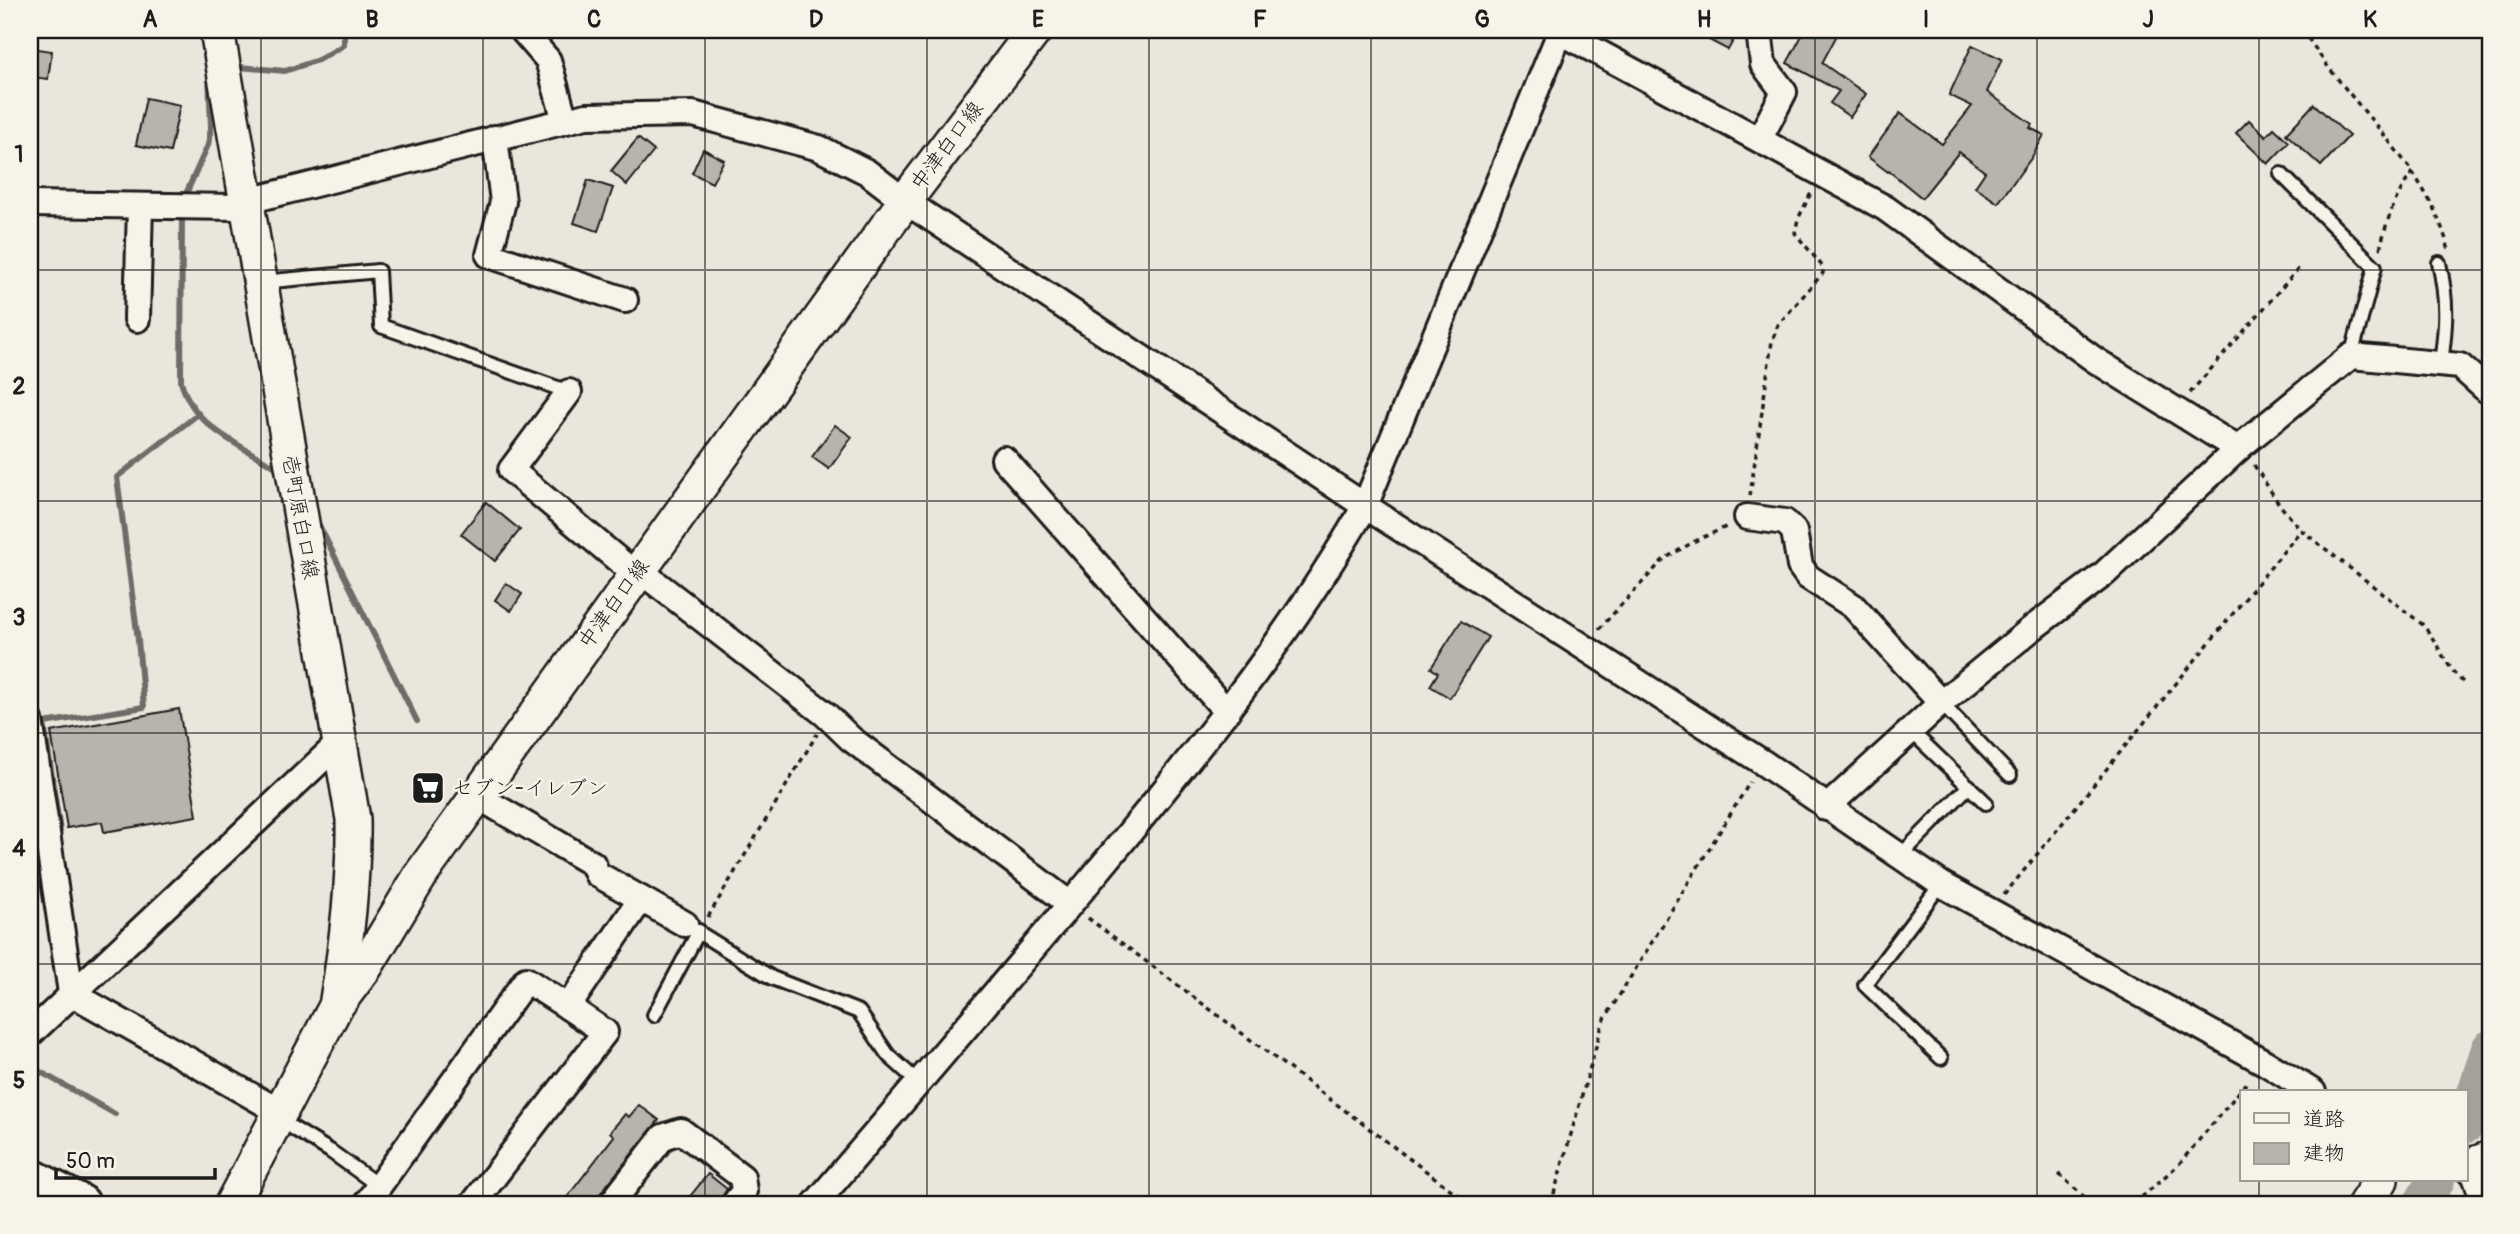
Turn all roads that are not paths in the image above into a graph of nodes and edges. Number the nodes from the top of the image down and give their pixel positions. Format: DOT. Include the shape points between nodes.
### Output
graph roads {
  1 [pos="217,30"];
  2 [pos="522,30"];
  3 [pos="1559,30"];
  4 [pos="1759,30"];
  5 [pos="1029,32"];
  6 [pos="565,121"];
  7 [pos="495,138"];
  8 [pos="1760,138"];
  9 [pos="2281,174"];
  10 [pos="247,201"];
  11 [pos="905,201"];
  12 [pos="30,204"];
  13 [pos="140,206"];
  14 [pos="2439,263"];
  15 [pos="261,282"];
  16 [pos="625,300"];
  17 [pos="137,319"];
  18 [pos="2351,356"];
  19 [pos="2441,364"];
  20 [pos="569,392"];
  21 [pos="2490,393"];
  22 [pos="2240,447"];
  23 [pos="1004,459"];
  24 [pos="1365,506"];
  25 [pos="1747,517"];
  26 [pos="637,572"];
  27 [pos="1941,703"];
  28 [pos="1227,712"];
  29 [pos="30,720"];
  30 [pos="1910,730"];
  31 [pos="339,744"];
  32 [pos="2010,775"];
  33 [pos="1969,786"];
  34 [pos="477,796"];
  35 [pos="1986,803"];
  36 [pos="1826,808"];
  37 [pos="1899,857"];
  38 [pos="1941,884"];
  39 [pos="641,899"];
  40 [pos="1070,904"];
  41 [pos="350,909"];
  42 [pos="390,926"];
  43 [pos="692,927"];
  44 [pos="71,993"];
  45 [pos="336,1006"];
  46 [pos="568,1007"];
  47 [pos="654,1014"];
  48 [pos="30,1034"];
  49 [pos="1941,1058"];
  50 [pos="918,1082"];
  51 [pos="2310,1090"];
  52 [pos="278,1115"];
  53 [pos="2476,1163"];
  54 [pos="30,1178"];
  55 [pos="2380,1182"];
  56 [pos="373,1195"];
  57 [pos="80,1204"];
  58 [pos="232,1204"];
  59 [pos="473,1204"];
  60 [pos="611,1204"];
  61 [pos="734,1204"];
  62 [pos="815,1204"];
  63 [pos="2365,1204"];
  64 [pos="2485,1204"];
  1 -- 10 [label="main road, 壱町原白口線"];
  2 -- 6 [label="street" via="548,60"];
  3 -- 8 [label="street"];
  3 -- 24 [label="street"];
  4 -- 8 [label="street" via="1763,64 1784,92"];
  5 -- 11 [label="main road, 中津白口線"];
  6 -- 7 [label="street"];
  6 -- 11 [label="street" via="586,116 693,114 819,148 867,172"];
  7 -- 10 [label="street"];
  7 -- 16 [label="street" via="503,202 489,255"];
  8 -- 22 [label="street" via="1885,208 2047,327"];
  9 -- 18 [label="lane" via="2375,267"];
  10 -- 13 [label="street" via="237,207"];
  10 -- 15 [label="main road, 壱町原白口線"];
  11 -- 24 [label="street"];
  11 -- 26 [label="main road, 中津白口線"];
  12 -- 13 [label="street"];
  13 -- 17 [label="street"];
  14 -- 19 [label="lane" via="2447,323"];
  15 -- 20 [label="lane" via="378,271 382,326"];
  15 -- 31 [label="main road, 壱町原白口線"];
  18 -- 19 [label="street"];
  18 -- 22 [label="street"];
  19 -- 21 [label="street" via="2460,366"];
  20 -- 26 [label="street" via="511,470"];
  22 -- 27 [label="street" via="2104,574"];
  23 -- 28 [label="street"];
  24 -- 28 [label="street" via="1334,561"];
  24 -- 36 [label="street"];
  25 -- 27 [label="street" via="1785,522 1794,531 1800,566 1808,577 1853,606"];
  26 -- 34 [label="main road, 中津白口線"];
  26 -- 40 [label="street"];
  27 -- 30 [label="street"];
  27 -- 32 [label="lane"];
  28 -- 40 [label="street"];
  29 -- 44 [label="street"];
  30 -- 33 [label="lane"];
  30 -- 36 [label="street"];
  31 -- 41 [label="main road, 壱町原白口線" via="353,819"];
  31 -- 44 [label="street"];
  33 -- 35 [label="lane"];
  33 -- 37 [label="lane"];
  34 -- 39 [label="street" via="593,864 597,874"];
  34 -- 42 [label="main road, 中津白口線"];
  36 -- 37 [label="street"];
  37 -- 38 [label="street"];
  38 -- 49 [label="lane" via="1865,985"];
  38 -- 51 [label="street"];
  39 -- 43 [label="street"];
  39 -- 46 [label="street"];
  40 -- 50 [label="street"];
  41 -- 42 [label="main road"];
  41 -- 45 [label="main road, 壱町原白口線"];
  42 -- 45 [label="main road, 中津白口線"];
  43 -- 47 [label="lane"];
  43 -- 50 [label="lane" via="772,978 859,1012 888,1055"];
  44 -- 48 [label="street"];
  44 -- 52 [label="street"];
  45 -- 52 [label="main road, 中津白口線"];
  46 -- 56 [label="street" via="526,980"];
  46 -- 59 [label="street" via="605,1032"];
  50 -- 62 [label="street"];
  52 -- 56 [label="lane" via="330,1151"];
  52 -- 58 [label="main road, 中津白口線"];
  53 -- 64 [label="street"];
  54 -- 57 [label="main road"];
  55 -- 63 [label="main road"];
  60 -- 61 [label="street" via="663,1137 681,1131 741,1177 744,1191"];
}
